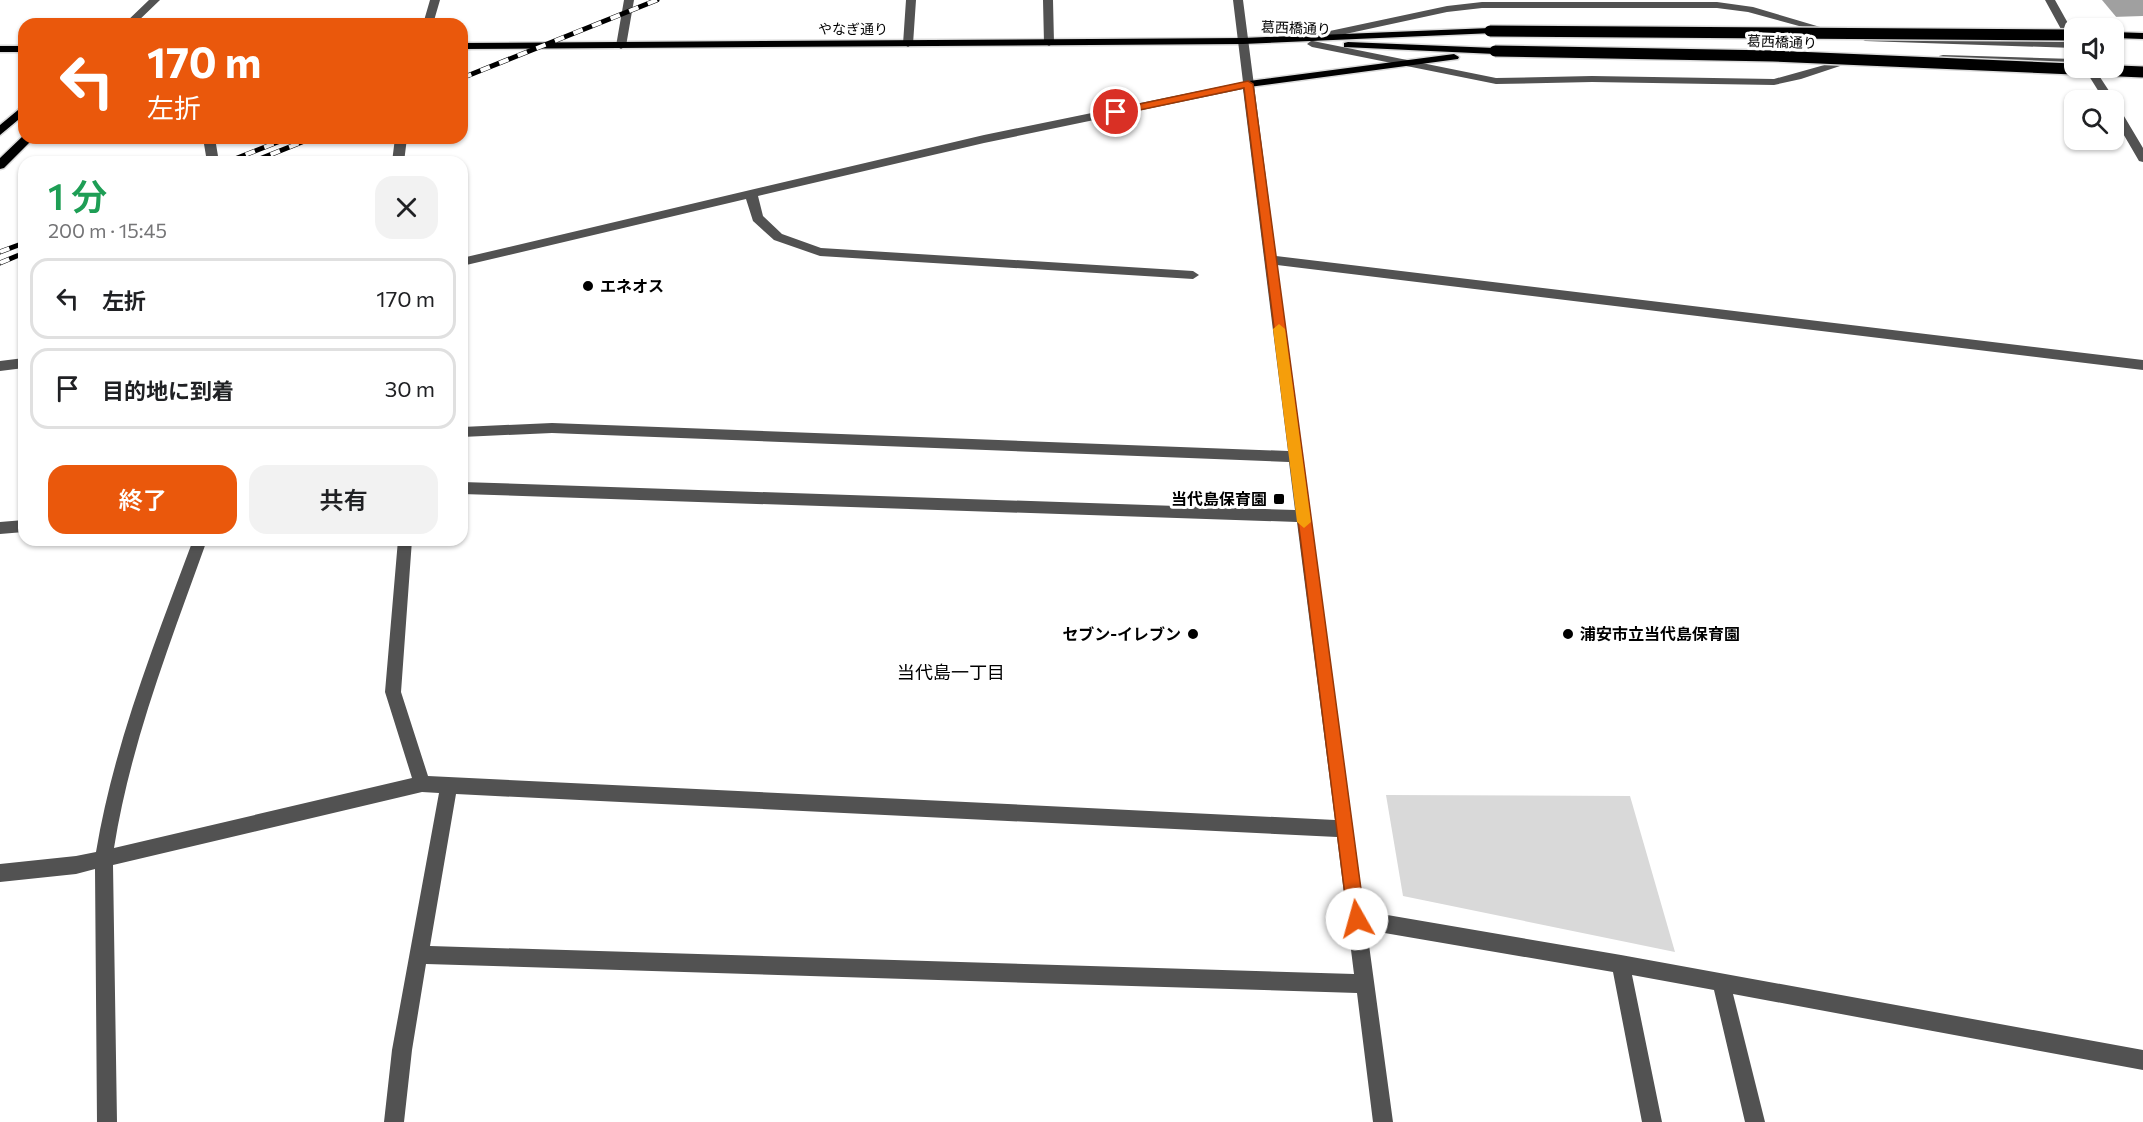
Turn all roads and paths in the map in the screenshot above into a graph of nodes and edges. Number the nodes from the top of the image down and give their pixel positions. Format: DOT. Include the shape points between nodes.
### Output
graph roads {
  1 [pos="154,0"];
  2 [pos="435,0"];
  3 [pos="629,0"];
  4 [pos="911,0"];
  5 [pos="1048,0"];
  6 [pos="1238,0"];
  7 [pos="2050,0"];
  8 [pos="135,18"];
  9 [pos="430,18"];
  10 [pos="2064,26"];
  11 [pos="2064,35"];
  12 [pos="2124,35"];
  13 [pos="2143,36"];
  14 [pos="1243,41"];
  15 [pos="1312,41"];
  16 [pos="1049,43"];
  17 [pos="908,44"];
  18 [pos="2064,44"];
  19 [pos="468,46"];
  20 [pos="621,46"];
  21 [pos="0,49"];
  22 [pos="18,49"];
  23 [pos="1495,51"];
  24 [pos="2064,62"];
  25 [pos="1404,63"];
  26 [pos="2143,72"];
  27 [pos="1248,84"];
  28 [pos="18,114"];
  29 [pos="2124,126"];
  30 [pos="0,131"];
  31 [pos="22,144"];
  32 [pos="2143,158"];
  33 [pos="0,165"];
  34 [pos="751,194"];
  35 [pos="1270,260"];
  36 [pos="468,261"];
  37 [pos="1193,275"];
  38 [pos="18,364"];
  39 [pos="2143,365"];
  40 [pos="0,366"];
  41 [pos="468,432"];
  42 [pos="1296,457"];
  43 [pos="468,488"];
  44 [pos="1303,516"];
  45 [pos="18,526"];
  46 [pos="0,528"];
  47 [pos="198,546"];
  48 [pos="405,546"];
  49 [pos="422,784"];
  50 [pos="449,785"];
  51 [pos="1345,829"];
  52 [pos="105,857"];
  53 [pos="0,873"];
  54 [pos="1357,919"];
  55 [pos="420,955"];
  56 [pos="1621,964"];
  57 [pos="1721,983"];
  58 [pos="1365,984"];
  59 [pos="2143,1060"];
  60 [pos="107,1122"];
  61 [pos="394,1122"];
  62 [pos="1383,1122"];
  63 [pos="1652,1122"];
  64 [pos="1755,1122"];
  1 -- 8 [label="street"];
  2 -- 9 [label="street"];
  3 -- 20 [label="street"];
  4 -- 17 [label="street"];
  5 -- 16 [label="street"];
  6 -- 14 [label="street"];
  7 -- 10 [label="street"];
  11 -- 15 [label="main road, 葛西橋通り, bridge" via="1490,31"];
  12 -- 13 [label="main road"];
  14 -- 15 [label="main road, 葛西橋通り"];
  14 -- 16 [label="main road, やなぎ通り"];
  14 -- 27 [label="street"];
  15 -- 18 [label="street" via="1447,9 1482,5 1718,5 1876,39"];
  15 -- 23 [label="main road, 葛西橋通り"];
  15 -- 25 [label="street"];
  16 -- 17 [label="main road, やなぎ通り"];
  17 -- 20 [label="main road, やなぎ通り"];
  19 -- 20 [label="main road, やなぎ通り"];
  21 -- 22 [label="main road"];
  23 -- 25 [label="main road"];
  23 -- 26 [label="main road, 葛西橋通り, bridge" via="1773,56"];
  24 -- 25 [label="street" via="1886,56 1860,58 1774,82 1744,83 1496,81"];
  25 -- 27 [label="main road"];
  27 -- 34 [label="street" via="984,139"];
  27 -- 35 [label="street"];
  28 -- 30 [label="main road"];
  29 -- 32 [label="street"];
  31 -- 33 [label="main road"];
  34 -- 36 [label="street"];
  34 -- 37 [label="street" via="757,218 778,237 820,252"];
  35 -- 39 [label="street"];
  35 -- 42 [label="street"];
  38 -- 40 [label="street"];
  41 -- 42 [label="street" via="552,428"];
  42 -- 44 [label="street"];
  43 -- 44 [label="street"];
  44 -- 51 [label="street"];
  45 -- 46 [label="street"];
  47 -- 52 [label="street" via="126,749 113,800"];
  48 -- 49 [label="street" via="393,692"];
  49 -- 50 [label="street"];
  49 -- 52 [label="street"];
  50 -- 51 [label="street"];
  50 -- 55 [label="street"];
  51 -- 54 [label="street"];
  52 -- 53 [label="street" via="76,865"];
  52 -- 60 [label="street"];
  54 -- 56 [label="street"];
  54 -- 58 [label="street"];
  55 -- 58 [label="street"];
  55 -- 61 [label="street" via="402,1050"];
  56 -- 57 [label="street"];
  56 -- 63 [label="street"];
  57 -- 59 [label="street"];
  57 -- 64 [label="street"];
  58 -- 62 [label="street"];
}
